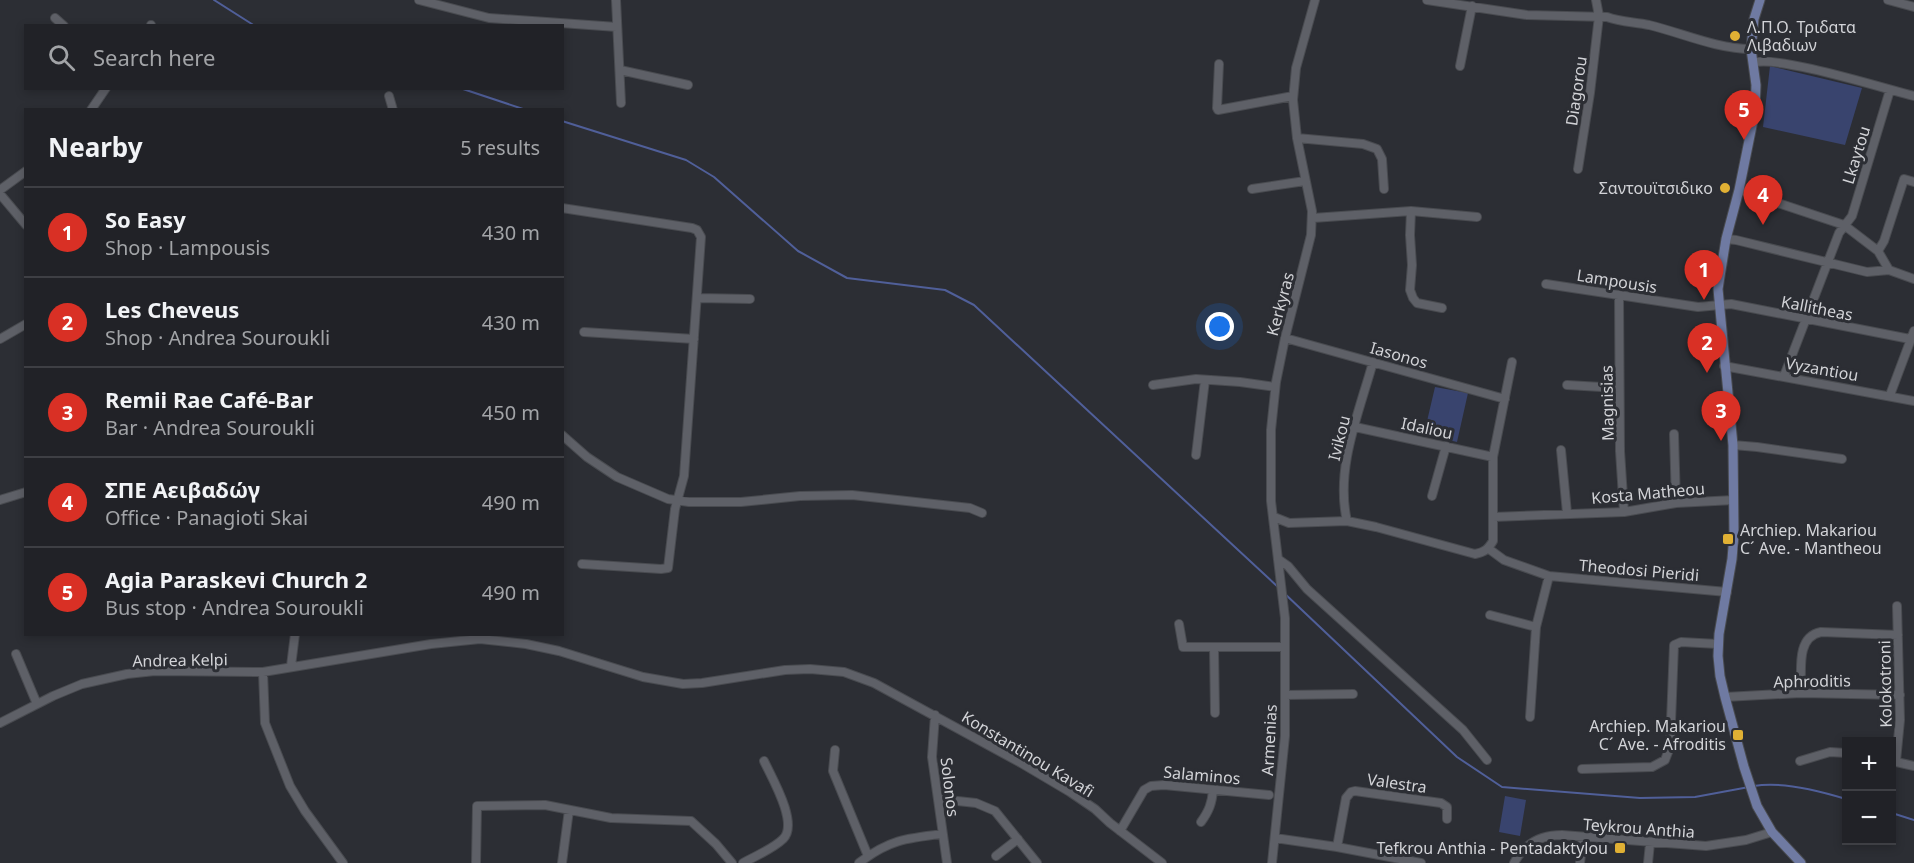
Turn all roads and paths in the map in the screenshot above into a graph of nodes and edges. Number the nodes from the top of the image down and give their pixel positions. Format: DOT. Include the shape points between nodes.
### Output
graph roads {
  1 [pos="419,0"];
  2 [pos="616,0"];
  3 [pos="1315,0"];
  4 [pos="1427,0"];
  5 [pos="1596,0"];
  6 [pos="1760,0"];
  7 [pos="1888,0"];
  8 [pos="1472,6"];
  9 [pos="1914,7"];
  10 [pos="1599,16"];
  11 [pos="55,18"];
  12 [pos="62,24"];
  13 [pos="617,27"];
  14 [pos="1751,48"];
  15 [pos="1753,63"];
  16 [pos="1219,64"];
  17 [pos="1460,66"];
  18 [pos="620,70"];
  19 [pos="688,85"];
  20 [pos="105,90"];
  21 [pos="1890,90"];
  22 [pos="389,96"];
  23 [pos="1293,96"];
  24 [pos="1914,96"];
  25 [pos="621,103"];
  26 [pos="92,108"];
  27 [pos="392,108"];
  28 [pos="1297,138"];
  29 [pos="1578,169"];
  30 [pos="24,173"];
  31 [pos="1305,181"];
  32 [pos="1914,182"];
  33 [pos="1252,189"];
  34 [pos="1384,189"];
  35 [pos="1739,190"];
  36 [pos="0,192"];
  37 [pos="564,208"];
  38 [pos="1411,212"];
  39 [pos="1477,217"];
  40 [pos="1313,218"];
  41 [pos="24,222"];
  42 [pos="1844,225"];
  43 [pos="1726,239"];
  44 [pos="1878,251"];
  45 [pos="1828,262"];
  46 [pos="1889,270"];
  47 [pos="1914,279"];
  48 [pos="1546,284"];
  49 [pos="1619,295"];
  50 [pos="698,298"];
  51 [pos="750,299"];
  52 [pos="1719,306"];
  53 [pos="1442,308"];
  54 [pos="1806,320"];
  55 [pos="24,325"];
  56 [pos="1914,331"];
  57 [pos="584,332"];
  58 [pos="1285,338"];
  59 [pos="0,339"];
  60 [pos="694,339"];
  61 [pos="1910,339"];
  62 [pos="1373,362"];
  63 [pos="1512,362"];
  64 [pos="1724,366"];
  65 [pos="1784,376"];
  66 [pos="1205,380"];
  67 [pos="1153,385"];
  68 [pos="1567,385"];
  69 [pos="1275,387"];
  70 [pos="1619,388"];
  71 [pos="1890,395"];
  72 [pos="1505,399"];
  73 [pos="1914,401"];
  74 [pos="1355,427"];
  75 [pos="1674,434"];
  76 [pos="564,437"];
  77 [pos="1733,445"];
  78 [pos="1446,446"];
  79 [pos="1561,450"];
  80 [pos="1196,455"];
  81 [pos="1493,457"];
  82 [pos="1842,459"];
  83 [pos="24,493"];
  84 [pos="1432,496"];
  85 [pos="0,500"];
  86 [pos="677,500"];
  87 [pos="1734,501"];
  88 [pos="1676,503"];
  89 [pos="1624,512"];
  90 [pos="982,513"];
  91 [pos="1567,513"];
  92 [pos="1274,517"];
  93 [pos="1493,517"];
  94 [pos="1347,521"];
  95 [pos="1489,549"];
  96 [pos="1279,562"];
  97 [pos="582,564"];
  98 [pos="1549,576"];
  99 [pos="1727,592"];
  100 [pos="1897,606"];
  101 [pos="1490,615"];
  102 [pos="1286,618"];
  103 [pos="1179,624"];
  104 [pos="1536,627"];
  105 [pos="1898,635"];
  106 [pos="295,636"];
  107 [pos="466,637"];
  108 [pos="1718,644"];
  109 [pos="1214,647"];
  110 [pos="1285,647"];
  111 [pos="16,654"];
  112 [pos="291,666"];
  113 [pos="263,672"];
  114 [pos="1801,693"];
  115 [pos="1353,694"];
  116 [pos="1285,695"];
  117 [pos="1900,695"];
  118 [pos="1725,697"];
  119 [pos="37,705"];
  120 [pos="1215,713"];
  121 [pos="935,715"];
  122 [pos="1530,717"];
  123 [pos="0,723"];
  124 [pos="835,750"];
  125 [pos="1896,752"];
  126 [pos="1842,753"];
  127 [pos="1487,760"];
  128 [pos="764,761"];
  129 [pos="1800,761"];
  130 [pos="1896,761"];
  131 [pos="1914,765"];
  132 [pos="1582,769"];
  133 [pos="1213,789"];
  134 [pos="1269,795"];
  135 [pos="939,799"];
  136 [pos="569,810"];
  137 [pos="1447,819"];
  138 [pos="1201,822"];
  139 [pos="1120,831"];
  140 [pos="1772,832"];
  141 [pos="942,834"];
  142 [pos="1583,837"];
  143 [pos="1275,838"];
  144 [pos="1018,839"];
  145 [pos="1650,843"];
  146 [pos="1337,847"];
  147 [pos="868,856"];
  148 [pos="996,856"];
  149 [pos="1155,861"];
  150 [pos="343,863"];
  151 [pos="476,863"];
  152 [pos="562,863"];
  153 [pos="732,863"];
  154 [pos="743,863"];
  155 [pos="859,863"];
  156 [pos="947,863"];
  157 [pos="1037,863"];
  158 [pos="1272,863"];
  159 [pos="1421,863"];
  160 [pos="1514,863"];
  161 [pos="1580,863"];
  162 [pos="1648,863"];
  163 [pos="1801,863"];
  1 -- 13 [label="street" via="489,18"];
  2 -- 13 [label="street"];
  3 -- 23 [label="street, Kerkyras" via="1296,68"];
  4 -- 8 [label="street"];
  5 -- 10 [label="street, Diagorou"];
  6 -- 14 [label="main road"];
  7 -- 9 [label="street"];
  8 -- 10 [label="street" via="1527,15"];
  8 -- 17 [label="street"];
  10 -- 14 [label="street" via="1725,46"];
  10 -- 29 [label="street, Diagorou"];
  11 -- 12 [label="street"];
  13 -- 18 [label="street"];
  14 -- 15 [label="main road"];
  15 -- 21 [label="street" via="1766,61 1826,72"];
  15 -- 35 [label="main road" via="1756,103"];
  16 -- 23 [label="street" via="1218,110"];
  18 -- 19 [label="street"];
  18 -- 25 [label="street"];
  20 -- 26 [label="street"];
  21 -- 24 [label="street"];
  21 -- 42 [label="street, Lkaytou" via="1852,216"];
  22 -- 27 [label="street"];
  23 -- 28 [label="street, Kerkyras"];
  28 -- 31 [label="street, Kerkyras"];
  28 -- 34 [label="street" via="1363,144 1377,149 1382,159"];
  30 -- 36 [label="street"];
  31 -- 33 [label="street"];
  31 -- 40 [label="street, Kerkyras"];
  32 -- 44 [label="street" via="1904,179"];
  35 -- 42 [label="street"];
  35 -- 43 [label="main road"];
  36 -- 41 [label="street"];
  37 -- 50 [label="street" via="700,232"];
  38 -- 39 [label="street"];
  38 -- 40 [label="street"];
  38 -- 53 [label="street" via="1411,293 1420,304"];
  40 -- 58 [label="street, Kerkyras"];
  42 -- 44 [label="street"];
  42 -- 45 [label="street, Lkaytou"];
  43 -- 45 [label="street"];
  43 -- 52 [label="main road"];
  44 -- 46 [label="street"];
  45 -- 46 [label="street" via="1867,272"];
  45 -- 54 [label="street, Lkaytou"];
  46 -- 47 [label="street"];
  48 -- 49 [label="street, Lampousis"];
  49 -- 52 [label="street, Lampousis" via="1698,307"];
  49 -- 70 [label="street, Magnisias"];
  50 -- 51 [label="street"];
  50 -- 60 [label="street"];
  52 -- 54 [label="street, Kallitheas" via="1731,304"];
  52 -- 64 [label="main road"];
  54 -- 61 [label="street, Kallitheas"];
  54 -- 65 [label="street, Lkaytou"];
  55 -- 59 [label="street"];
  56 -- 61 [label="street"];
  57 -- 60 [label="street"];
  58 -- 62 [label="street, Iasonos"];
  58 -- 69 [label="street, Kerkyras"];
  60 -- 86 [label="street" via="684,476"];
  61 -- 71 [label="street"];
  62 -- 72 [label="street, Iasonos"];
  62 -- 74 [label="street, Ivikou"];
  63 -- 72 [label="street"];
  64 -- 65 [label="street, Vyzantiou"];
  64 -- 77 [label="main road"];
  65 -- 71 [label="street, Vyzantiou"];
  66 -- 67 [label="street"];
  66 -- 69 [label="street"];
  66 -- 80 [label="street"];
  68 -- 70 [label="street"];
  69 -- 92 [label="street, Kerkyras" via="1270,476"];
  70 -- 89 [label="street, Magnisias"];
  71 -- 73 [label="street, Vyzantiou"];
  72 -- 81 [label="street"];
  74 -- 78 [label="street, Idaliou"];
  74 -- 94 [label="street, Ivikou" via="1344,483"];
  75 -- 88 [label="street"];
  76 -- 86 [label="street" via="617,477"];
  77 -- 82 [label="street"];
  77 -- 87 [label="main road"];
  78 -- 81 [label="street, Idaliou"];
  78 -- 84 [label="street"];
  79 -- 91 [label="street"];
  81 -- 93 [label="street"];
  83 -- 85 [label="street"];
  86 -- 90 [label="street" via="741,502 852,495 970,508"];
  86 -- 97 [label="street" via="669,568"];
  87 -- 88 [label="street, Kosta Matheou"];
  87 -- 99 [label="main road"];
  88 -- 89 [label="street, Kosta Matheou"];
  89 -- 91 [label="street, Kosta Matheou"];
  91 -- 93 [label="street, Kosta Matheou"];
  92 -- 94 [label="street" via="1289,523"];
  92 -- 96 [label="street, Kerkyras"];
  93 -- 95 [label="street"];
  94 -- 95 [label="street" via="1475,554"];
  95 -- 98 [label="street, Theodosi Pieridi" via="1504,560"];
  96 -- 102 [label="street, Kerkyras"];
  96 -- 127 [label="street" via="1288,566 1307,589 1463,730"];
  98 -- 99 [label="street, Theodosi Pieridi"];
  98 -- 104 [label="street"];
  99 -- 108 [label="main road"];
  100 -- 105 [label="street, Kolokotroni"];
  101 -- 104 [label="street"];
  102 -- 110 [label="street, Armenias"];
  103 -- 109 [label="street" via="1184,647"];
  104 -- 122 [label="street"];
  105 -- 114 [label="street" via="1812,634 1803,644"];
  105 -- 117 [label="street, Kolokotroni"];
  106 -- 112 [label="street"];
  107 -- 112 [label="street, Andrea Kelpi"];
  107 -- 121 [label="street, Konstantinou Kavafi" via="559,651 644,678 683,684 785,670 844,672"];
  108 -- 118 [label="main road"];
  108 -- 132 [label="street" via="1674,645 1672,729 1669,752 1662,762 1652,766"];
  109 -- 110 [label="street"];
  109 -- 120 [label="street"];
  110 -- 116 [label="street, Armenias"];
  111 -- 119 [label="street"];
  112 -- 113 [label="street, Andrea Kelpi"];
  113 -- 119 [label="street, Andrea Kelpi" via="127,674 82,684"];
  113 -- 150 [label="street" via="265,723 290,786"];
  114 -- 117 [label="street, Aphroditis"];
  114 -- 118 [label="street, Aphroditis"];
  115 -- 116 [label="street"];
  116 -- 143 [label="street, Armenias"];
  117 -- 125 [label="street, Kolokotroni"];
  118 -- 140 [label="main road" via="1744,767"];
  119 -- 123 [label="street, Andrea Kelpi"];
  121 -- 135 [label="street, Solonos" via="932,757"];
  121 -- 139 [label="street, Konstantinou Kavafi" via="1070,792"];
  124 -- 147 [label="street" via="833,771"];
  126 -- 129 [label="street" via="1830,752"];
  128 -- 154 [label="street" via="787,813 788,827 783,840"];
  130 -- 131 [label="street"];
  133 -- 134 [label="street, Salaminos"];
  133 -- 138 [label="street" via="1212,804"];
  133 -- 139 [label="street, Salaminos" via="1151,786 1142,793"];
  135 -- 141 [label="street, Solonos"];
  135 -- 144 [label="street" via="989,807"];
  136 -- 151 [label="street" via="545,805 477,806"];
  136 -- 152 [label="street"];
  136 -- 153 [label="street" via="611,818 691,821"];
  137 -- 146 [label="street, Valestra" via="1447,807 1441,803 1351,792 1346,798"];
  139 -- 149 [label="street, Konstantinou Kavafi"];
  140 -- 145 [label="street, Teykrou Anthia" via="1706,846"];
  140 -- 163 [label="main road"];
  141 -- 147 [label="street" via="892,843"];
  141 -- 156 [label="street, Solonos"];
  142 -- 145 [label="street, Teykrou Anthia"];
  142 -- 160 [label="street, Teykrou Anthia" via="1541,838 1523,849"];
  142 -- 161 [label="street"];
  143 -- 146 [label="street"];
  143 -- 158 [label="street, Armenias"];
  144 -- 148 [label="street"];
  144 -- 157 [label="street"];
  145 -- 162 [label="street"];
  146 -- 159 [label="street"];
  147 -- 155 [label="street"];
}
